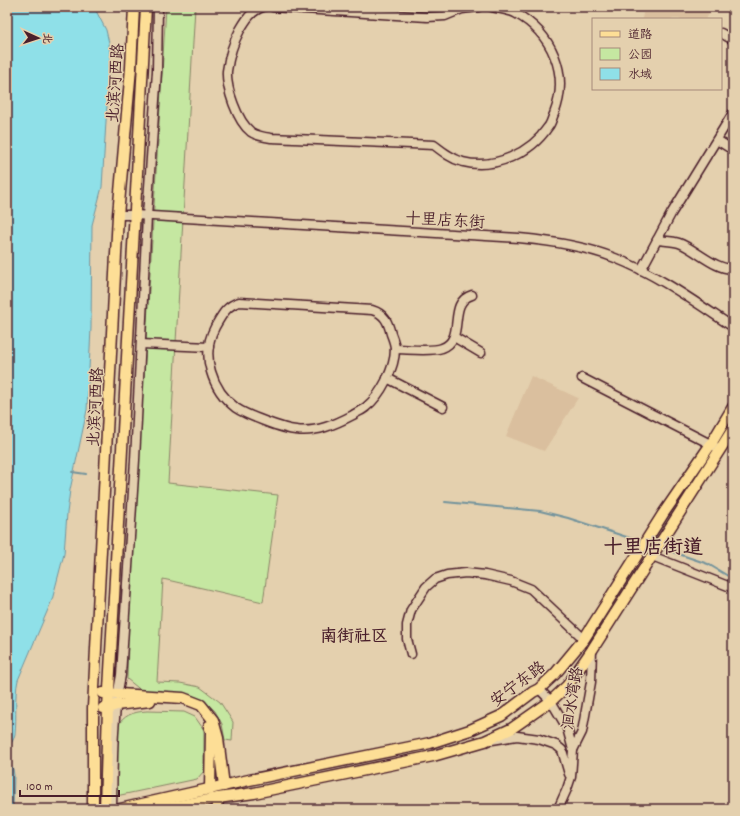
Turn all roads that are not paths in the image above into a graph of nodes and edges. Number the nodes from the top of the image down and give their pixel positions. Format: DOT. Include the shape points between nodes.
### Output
graph roads {
  1 [pos="134,7"];
  2 [pos="146,7"];
  3 [pos="158,7"];
  4 [pos="263,7"];
  5 [pos="273,7"];
  6 [pos="478,7"];
  7 [pos="492,7"];
  8 [pos="722,34"];
  9 [pos="733,40"];
  10 [pos="733,114"];
  11 [pos="717,140"];
  12 [pos="733,150"];
  13 [pos="118,215"];
  14 [pos="135,215"];
  15 [pos="147,216"];
  16 [pos="657,240"];
  17 [pos="733,268"];
  18 [pos="641,270"];
  19 [pos="472,295"];
  20 [pos="733,327"];
  21 [pos="454,337"];
  22 [pos="141,344"];
  23 [pos="209,347"];
  24 [pos="395,349"];
  25 [pos="480,353"];
  26 [pos="387,378"];
  27 [pos="582,378"];
  28 [pos="733,407"];
  29 [pos="443,408"];
  30 [pos="733,429"];
  31 [pos="715,447"];
  32 [pos="656,550"];
  33 [pos="733,588"];
  34 [pos="584,640"];
  35 [pos="592,650"];
  36 [pos="411,654"];
  37 [pos="539,689"];
  38 [pos="94,693"];
  39 [pos="112,700"];
  40 [pos="551,701"];
  41 [pos="94,708"];
  42 [pos="485,741"];
  43 [pos="573,750"];
  44 [pos="570,777"];
  45 [pos="224,786"];
  46 [pos="211,799"];
  47 [pos="93,809"];
  48 [pos="105,809"];
  49 [pos="112,809"];
  50 [pos="121,809"];
  51 [pos="162,809"];
  52 [pos="218,809"];
  53 [pos="558,809"];
  1 -- 13 [label="main road, 北滨河西路"];
  2 -- 14 [label="main road, 北滨河西路"];
  3 -- 15 [label="street" via="157,71"];
  4 -- 7 [label="street" via="250,14 232,44 227,72 231,100 251,132 271,138 434,145 448,156 464,162 481,164 507,160 531,147 549,127 559,102 560,75 553,49 537,28 514,13"];
  5 -- 6 [label="street" via="427,17 445,16 462,8"];
  8 -- 9 [label="street"];
  10 -- 11 [label="street"];
  11 -- 12 [label="street"];
  11 -- 16 [label="street"];
  13 -- 14 [label="street, 十里店东街"];
  13 -- 38 [label="main road, 北滨河西路"];
  14 -- 15 [label="street, 十里店东街"];
  14 -- 39 [label="main road, 北滨河西路"];
  15 -- 18 [label="street, 十里店东街" via="519,238 590,250"];
  15 -- 22 [label="street"];
  16 -- 17 [label="street" via="680,243 720,266"];
  16 -- 18 [label="street"];
  18 -- 20 [label="street, 十里店东街"];
  19 -- 21 [label="street" via="460,303"];
  21 -- 24 [label="street" via="447,346 436,350"];
  21 -- 25 [label="street"];
  22 -- 23 [label="street"];
  22 -- 39 [label="street" via="122,660"];
  23 -- 24 [label="street" via="212,333 226,309 232,304 246,302 380,312 385,318"];
  23 -- 26 [label="street" via="211,375 222,394 237,408 273,424 296,430 319,429 366,408 381,391"];
  24 -- 26 [label="street"];
  26 -- 29 [label="street"];
  27 -- 31 [label="street"];
  28 -- 31 [label="main road, 安宁东路"];
  30 -- 31 [label="main road, 安宁东路"];
  31 -- 32 [label="main road, 安宁东路"];
  31 -- 34 [label="main road, 安宁东路" via="645,543"];
  32 -- 33 [label="street"];
  32 -- 35 [label="main road, 安宁东路"];
  34 -- 36 [label="street" via="531,589 511,580 466,573 435,579 426,587 411,610 407,624 407,640"];
  34 -- 37 [label="main road, 安宁东路"];
  35 -- 40 [label="main road, 安宁东路" via="567,686"];
  35 -- 43 [label="street, 洄水湾路" via="591,682 582,732"];
  37 -- 40 [label="street, 洄水湾路"];
  37 -- 45 [label="main road, 安宁东路" via="501,716 470,730 430,743"];
  38 -- 39 [label="main road"];
  38 -- 41 [label="main road, 北滨河西路"];
  39 -- 41 [label="main road"];
  39 -- 45 [label="main road" via="184,698 201,705 213,720"];
  39 -- 46 [label="main road" via="185,702 202,713 211,731"];
  39 -- 48 [label="main road, 北滨河西路"];
  39 -- 49 [label="street"];
  40 -- 42 [label="main road, 安宁东路" via="511,729"];
  40 -- 43 [label="street, 洄水湾路" via="567,728"];
  41 -- 47 [label="main road, 北滨河西路"];
  42 -- 44 [label="street, 洄水湾路" via="518,736 556,745 562,750"];
  42 -- 46 [label="main road, 安宁东路" via="433,756 254,793"];
  43 -- 44 [label="street, 洄水湾路"];
  44 -- 53 [label="street, 洄水湾路" via="568,789"];
  45 -- 46 [label="main road, 安宁东路"];
  46 -- 50 [label="main road"];
  46 -- 51 [label="main road"];
  46 -- 52 [label="main road"];
}
